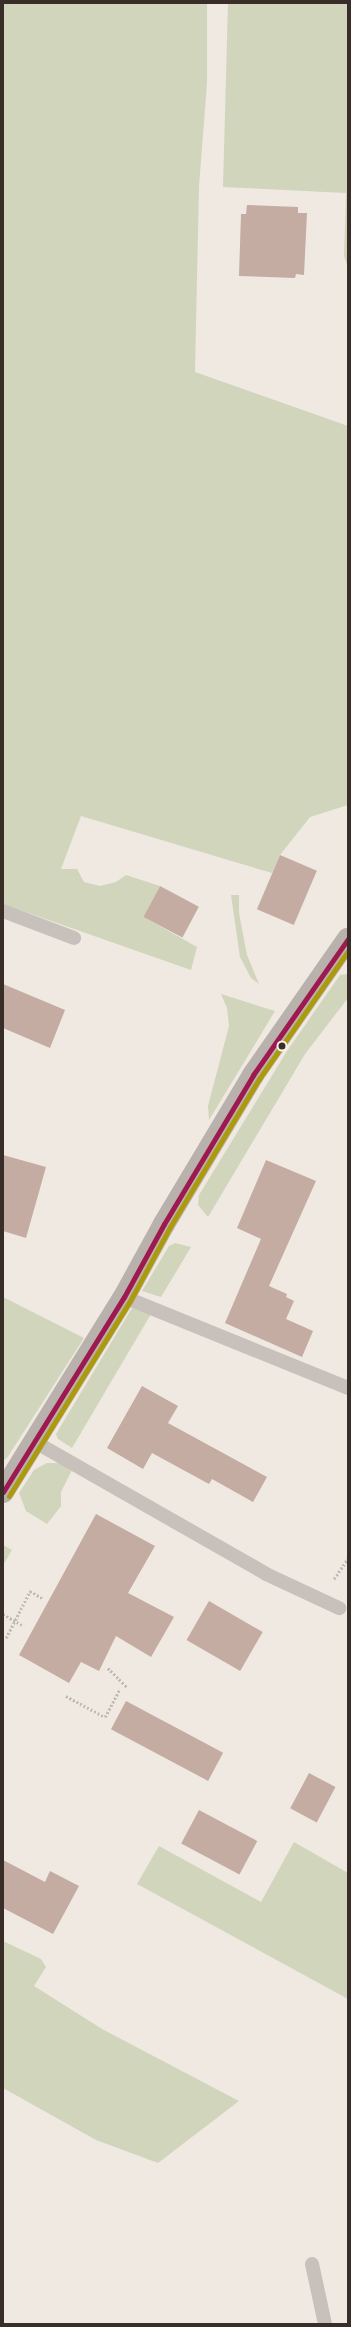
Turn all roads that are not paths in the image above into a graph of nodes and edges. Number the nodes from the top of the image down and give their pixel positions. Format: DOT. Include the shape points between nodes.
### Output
graph roads {
  1 [pos="3,912"];
  2 [pos="74,938"];
  3 [pos="348,939"];
  4 [pos="124,1297"];
  5 [pos="348,1388"];
  6 [pos="35,1442"];
  7 [pos="4,1488"];
  8 [pos="339,1608"];
  9 [pos="312,2264"];
  10 [pos="325,2324"];
  1 -- 2 [label="lane"];
  3 -- 4 [label="street" via="253,1075 168,1217"];
  4 -- 5 [label="lane"];
  4 -- 6 [label="street"];
  6 -- 7 [label="street"];
  6 -- 8 [label="lane" via="266,1574"];
  9 -- 10 [label="lane"];
}
